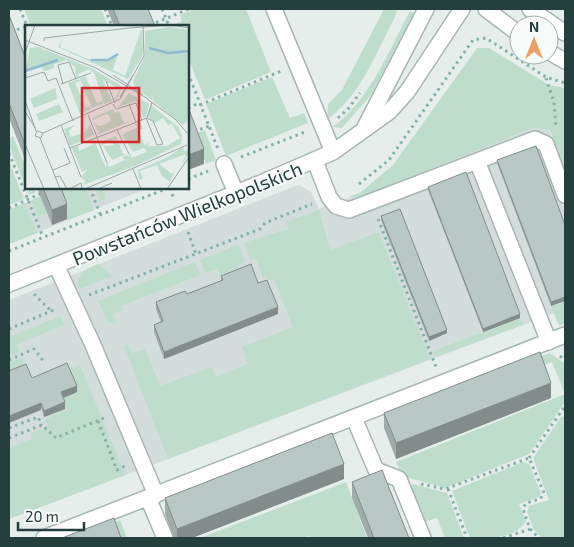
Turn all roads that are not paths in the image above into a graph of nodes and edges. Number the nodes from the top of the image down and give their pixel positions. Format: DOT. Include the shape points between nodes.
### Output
graph roads {
  1 [pos="274,9"];
  2 [pos="426,9"];
  3 [pos="462,9"];
  4 [pos="486,9"];
  5 [pos="530,9"];
  6 [pos="509,26"];
  7 [pos="565,32"];
  8 [pos="361,133"];
  9 [pos="333,152"];
  10 [pos="315,161"];
  11 [pos="477,161"];
  12 [pos="224,164"];
  13 [pos="236,193"];
  14 [pos="565,195"];
  15 [pos="56,265"];
  16 [pos="13,282"];
  17 [pos="565,335"];
  18 [pos="550,342"];
  19 [pos="354,418"];
  20 [pos="152,496"];
  21 [pos="44,538"];
  22 [pos="165,538"];
  23 [pos="423,538"];
  1 -- 9 [label="street"];
  2 -- 8 [label="street, Powstańców Wielkopolskich"];
  3 -- 8 [label="street, Powstańców Wielkopolskich" via="407,92 389,112"];
  4 -- 6 [label="street"];
  5 -- 7 [label="street"];
  8 -- 9 [label="street, Powstańców Wielkopolskich"];
  9 -- 10 [label="street, Powstańców Wielkopolskich"];
  10 -- 11 [label="street" via="329,197 336,206 349,210"];
  10 -- 13 [label="street, Powstańców Wielkopolskich"];
  11 -- 14 [label="street" via="535,139 546,144"];
  11 -- 18 [label="street"];
  12 -- 13 [label="street"];
  13 -- 15 [label="street, Powstańców Wielkopolskich"];
  15 -- 16 [label="street, Powstańców Wielkopolskich"];
  15 -- 20 [label="street" via="93,345"];
  17 -- 18 [label="street"];
  18 -- 19 [label="street"];
  19 -- 20 [label="street"];
  19 -- 23 [label="street" via="376,470 399,479"];
  20 -- 21 [label="street"];
  20 -- 22 [label="street"];
}
